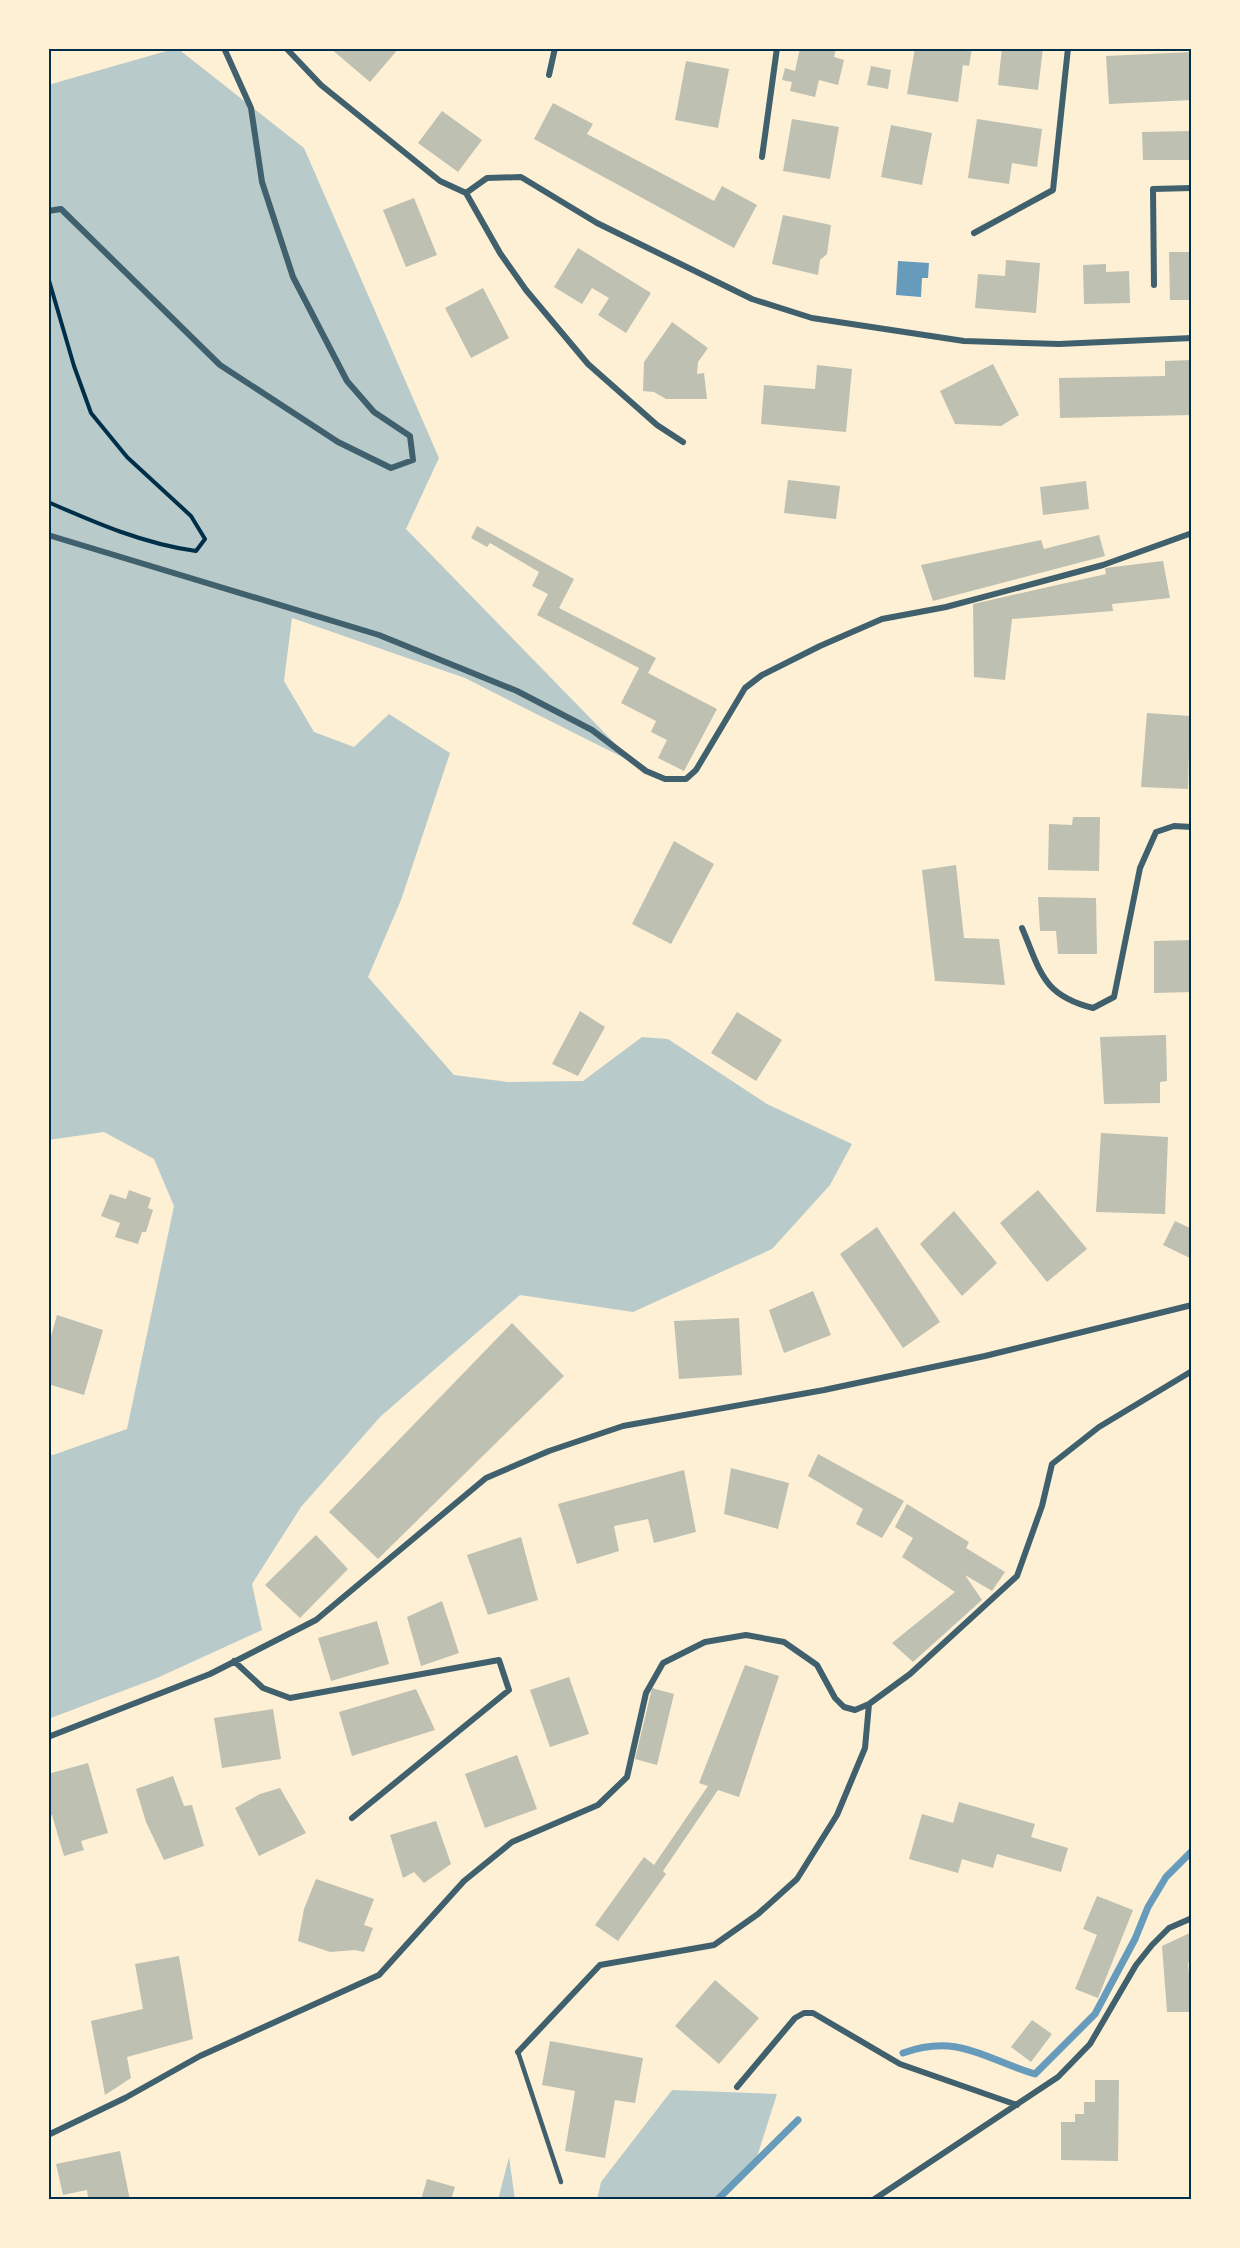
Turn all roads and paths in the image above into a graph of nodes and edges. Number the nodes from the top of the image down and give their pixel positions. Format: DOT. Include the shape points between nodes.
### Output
graph roads {
  1 [pos="224,48"];
  2 [pos="286,48"];
  3 [pos="555,48"];
  4 [pos="777,48"];
  5 [pos="1068,48"];
  6 [pos="549,75"];
  7 [pos="762,157"];
  8 [pos="1192,188"];
  9 [pos="466,193"];
  10 [pos="48,211"];
  11 [pos="974,233"];
  12 [pos="48,277"];
  13 [pos="1155,285"];
  14 [pos="1192,338"];
  15 [pos="683,442"];
  16 [pos="48,502"];
  17 [pos="1192,533"];
  18 [pos="48,535"];
  19 [pos="1192,827"];
  20 [pos="1022,928"];
  21 [pos="1192,1305"];
  22 [pos="1192,1371"];
  23 [pos="234,1661"];
  24 [pos="869,1704"];
  25 [pos="48,1737"];
  26 [pos="352,1818"];
  27 [pos="1192,1918"];
  28 [pos="518,2052"];
  29 [pos="737,2087"];
  30 [pos="1017,2105"];
  31 [pos="48,2135"];
  32 [pos="561,2182"];
  33 [pos="873,2200"];
  1 -- 10 [label="street" via="250,108 262,182 293,277 347,381 374,412 410,436 413,460 391,468 338,442 220,365 61,209"];
  2 -- 9 [label="street" via="321,85 440,181"];
  3 -- 6 [label="street"];
  4 -- 7 [label="street"];
  5 -- 11 [label="street" via="1053,190"];
  8 -- 13 [label="street" via="1153,189"];
  9 -- 14 [label="street" via="487,178 521,177 597,223 752,299 812,318 964,341 1059,344"];
  9 -- 15 [label="street" via="526,290 588,364 657,425"];
  12 -- 16 [label="path" via="91,413 127,457 190,516 205,539 196,551 174,548 103,527"];
  17 -- 18 [label="street" via="1103,565 946,607 882,619 820,646 762,675 745,688 696,770 686,779 665,779 646,771 592,730 517,691 390,639"];
  19 -- 20 [label="street" via="1174,826 1156,832 1140,868 1114,997 1093,1008 1068,1002 1046,983"];
  21 -- 23 [label="street" via="824,1390 622,1426 549,1450 486,1478 316,1620"];
  22 -- 24 [label="street" via="1099,1427 1052,1464 1017,1576 910,1674"];
  23 -- 25 [label="street"];
  23 -- 26 [label="street" via="263,1688 290,1698 499,1660 509,1690"];
  24 -- 28 [label="street" via="865,1748 837,1815 797,1879 758,1914 714,1945 600,1965"];
  24 -- 31 [label="street" via="855,1710 844,1707 817,1665 784,1642 746,1635 705,1642 663,1663 646,1694 627,1777 598,1805 512,1842 464,1881 379,1975 200,2056"];
  27 -- 30 [label="street" via="1169,1928 1152,1945 1090,2044 1058,2076"];
  28 -- 32 [label="lane"];
  29 -- 30 [label="street" via="795,2018 813,2013 900,2064"];
  30 -- 33 [label="street"];
}
